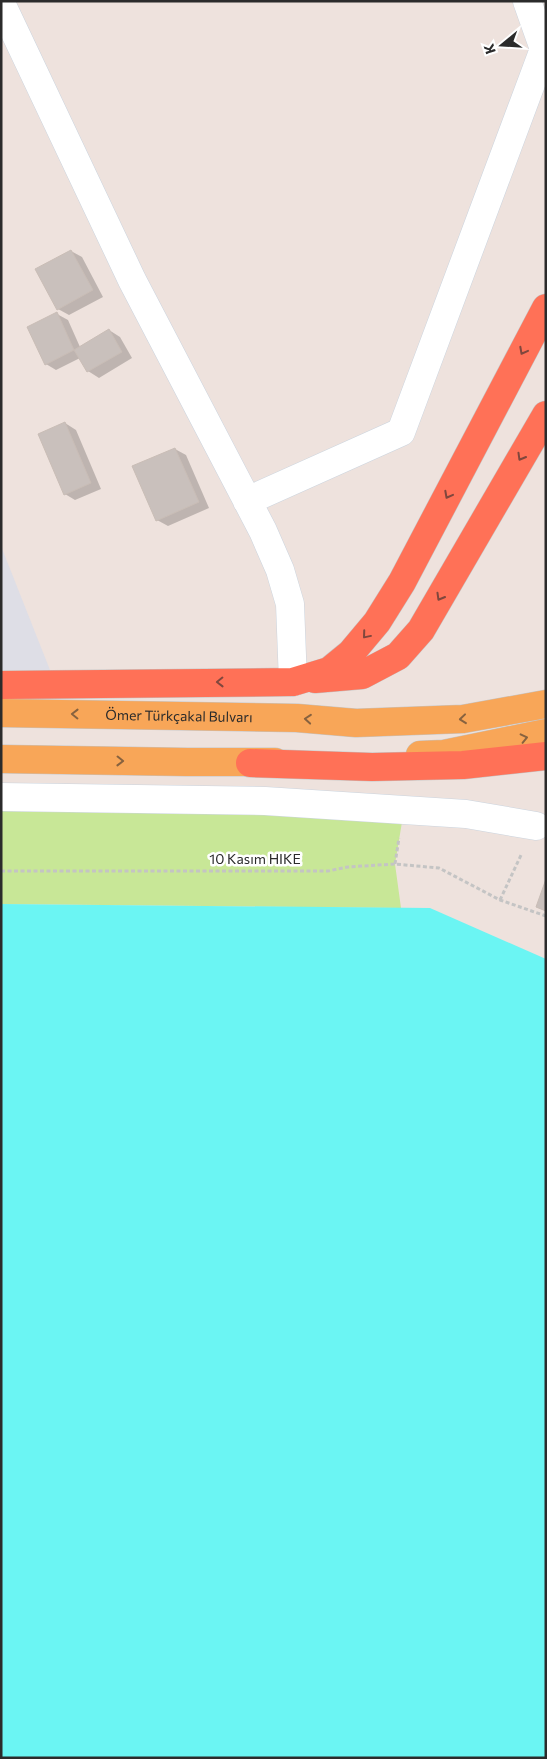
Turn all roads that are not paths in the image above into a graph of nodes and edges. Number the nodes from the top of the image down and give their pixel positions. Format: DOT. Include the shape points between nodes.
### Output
graph roads {
  1 [pos="527,1"];
  2 [pos="1,3"];
  3 [pos="546,308"];
  4 [pos="546,415"];
  5 [pos="247,501"];
  6 [pos="293,682"];
  7 [pos="1,685"];
  8 [pos="546,704"];
  9 [pos="1,713"];
  10 [pos="546,733"];
  11 [pos="546,756"];
  12 [pos="1,759"];
  13 [pos="186,762"];
  14 [pos="250,763"];
  15 [pos="1,797"];
  16 [pos="181,799"];
  17 [pos="536,826"];
  1 -- 5 [label="street" via="544,49 401,432"];
  2 -- 5 [label="street" via="132,280"];
  3 -- 6 [label="highway, one-way" via="402,582 377,622 329,671"];
  4 -- 6 [label="highway, one-way" via="421,630 398,656 362,675"];
  5 -- 6 [label="street" via="280,570 290,604"];
  6 -- 7 [label="highway, one-way"];
  8 -- 9 [label="main road, Ömer Türkçakal Bulvarı, one-way" via="463,719 356,723 297,718"];
  14 -- 10 [label="main road, one-way" via="444,754"];
  11 -- 14 [label="highway" via="463,765 372,767"];
  12 -- 13 [label="main road, one-way"];
  13 -- 14 [label="main road"];
  13 -- 16 [label="street"];
  15 -- 16 [label="street"];
  16 -- 17 [label="street" via="466,814"];
}
